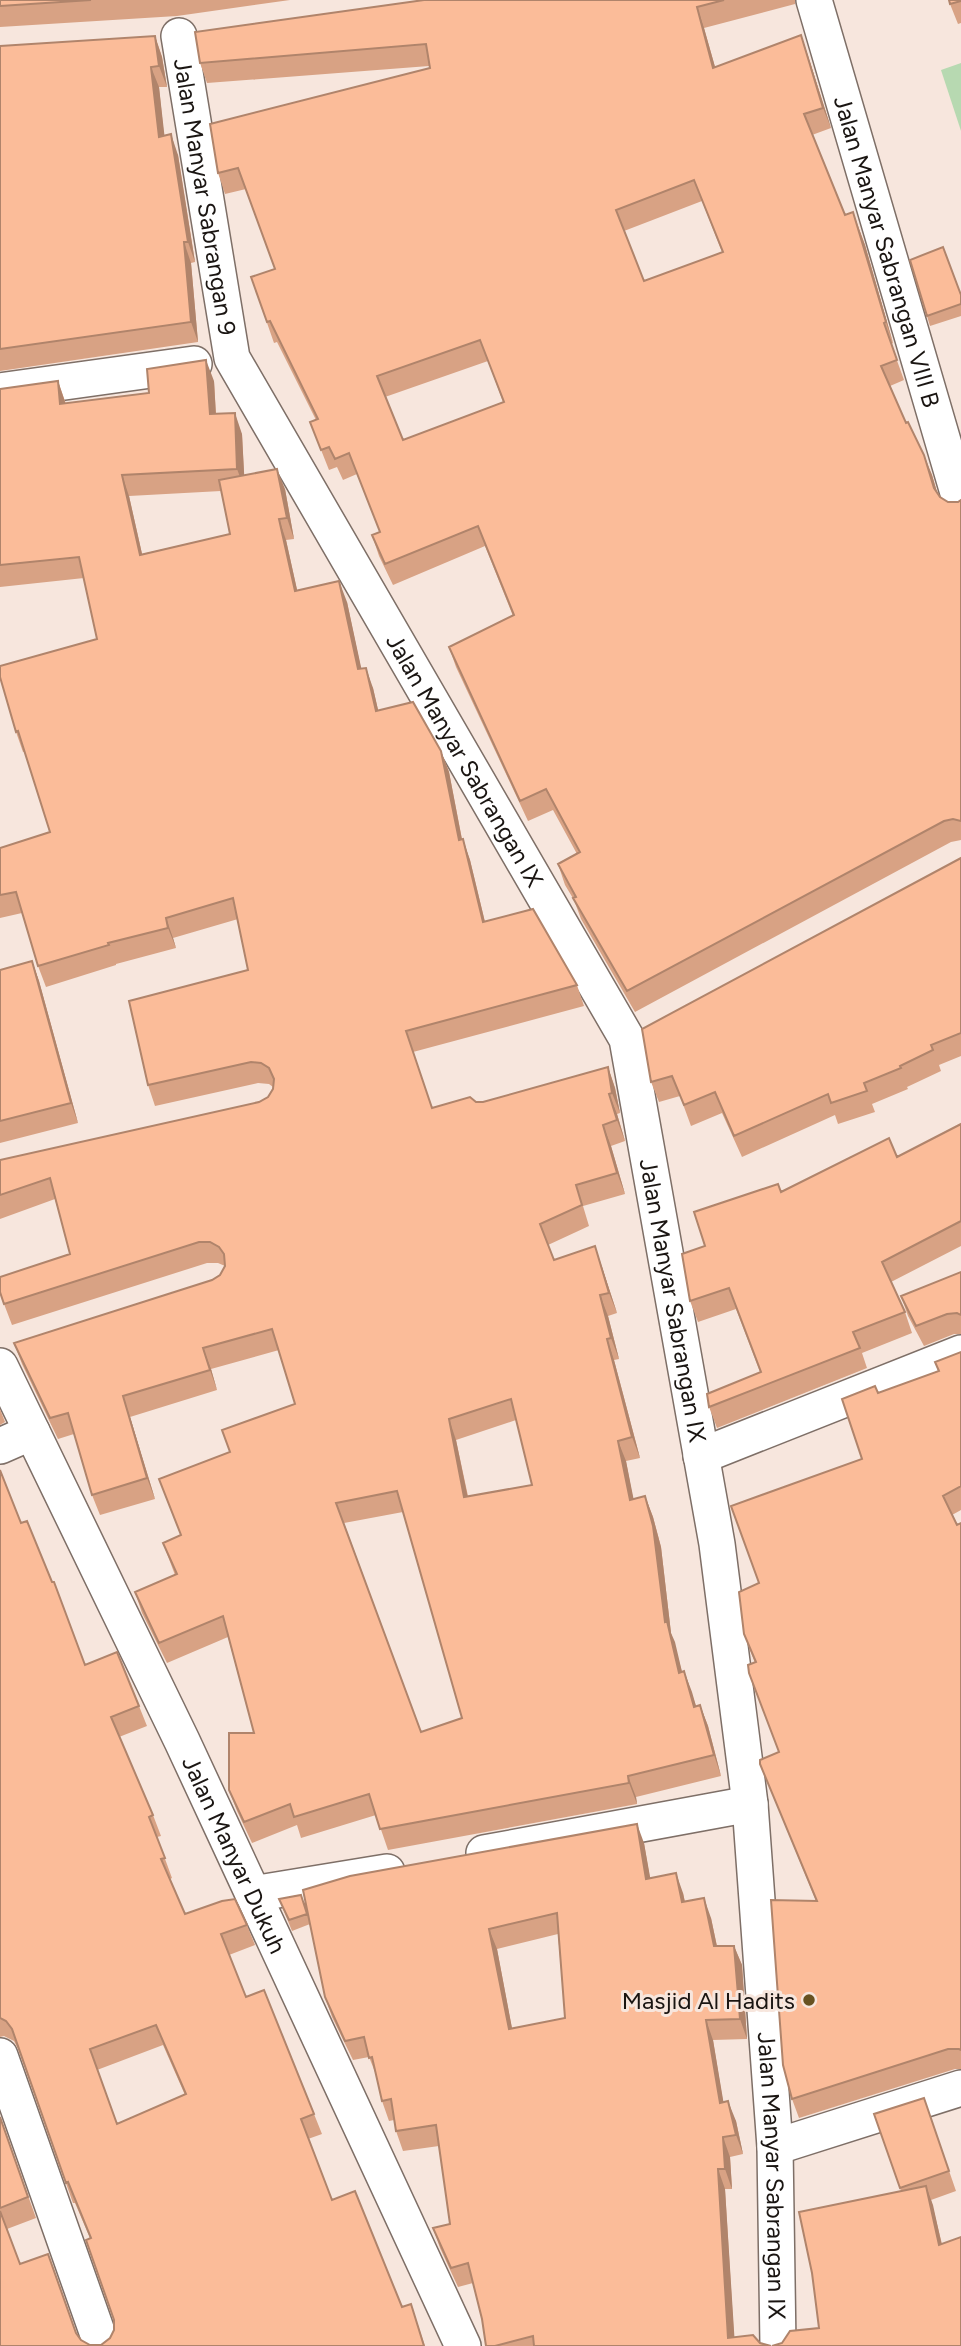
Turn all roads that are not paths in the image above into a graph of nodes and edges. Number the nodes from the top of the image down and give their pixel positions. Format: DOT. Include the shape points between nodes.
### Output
graph roads {
  1 [pos="814,0"];
  2 [pos="179,35"];
  3 [pos="232,358"];
  4 [pos="0,391"];
  5 [pos="961,503"];
  6 [pos="961,1353"];
  7 [pos="0,1366"];
  8 [pos="32,1432"];
  9 [pos="0,1446"];
  10 [pos="701,1456"];
  11 [pos="750,1804"];
  12 [pos="457,1858"];
  13 [pos="417,1866"];
  14 [pos="253,1894"];
  15 [pos="0,2056"];
  16 [pos="961,2088"];
  17 [pos="775,2147"];
  18 [pos="102,2346"];
  19 [pos="464,2346"];
  20 [pos="778,2346"];
  1 -- 5 [label="street, Jalan Manyar Sabrangan VIII B"];
  2 -- 3 [label="street, Jalan Manyar Sabrangan 9"];
  3 -- 4 [label="street"];
  3 -- 10 [label="street, Jalan Manyar Sabrangan IX" via="638,1033"];
  6 -- 10 [label="street"];
  7 -- 8 [label="street, Jalan Manyar Dukuh"];
  8 -- 9 [label="street"];
  8 -- 14 [label="street, Jalan Manyar Dukuh"];
  10 -- 11 [label="street, Jalan Manyar Sabrangan IX" via="717,1544"];
  11 -- 12 [label="street"];
  11 -- 17 [label="street, Jalan Manyar Sabrangan IX"];
  13 -- 14 [label="street"];
  14 -- 19 [label="street, Jalan Manyar Dukuh"];
  15 -- 18 [label="street"];
  16 -- 17 [label="street"];
  17 -- 20 [label="street, Jalan Manyar Sabrangan IX"];
}
